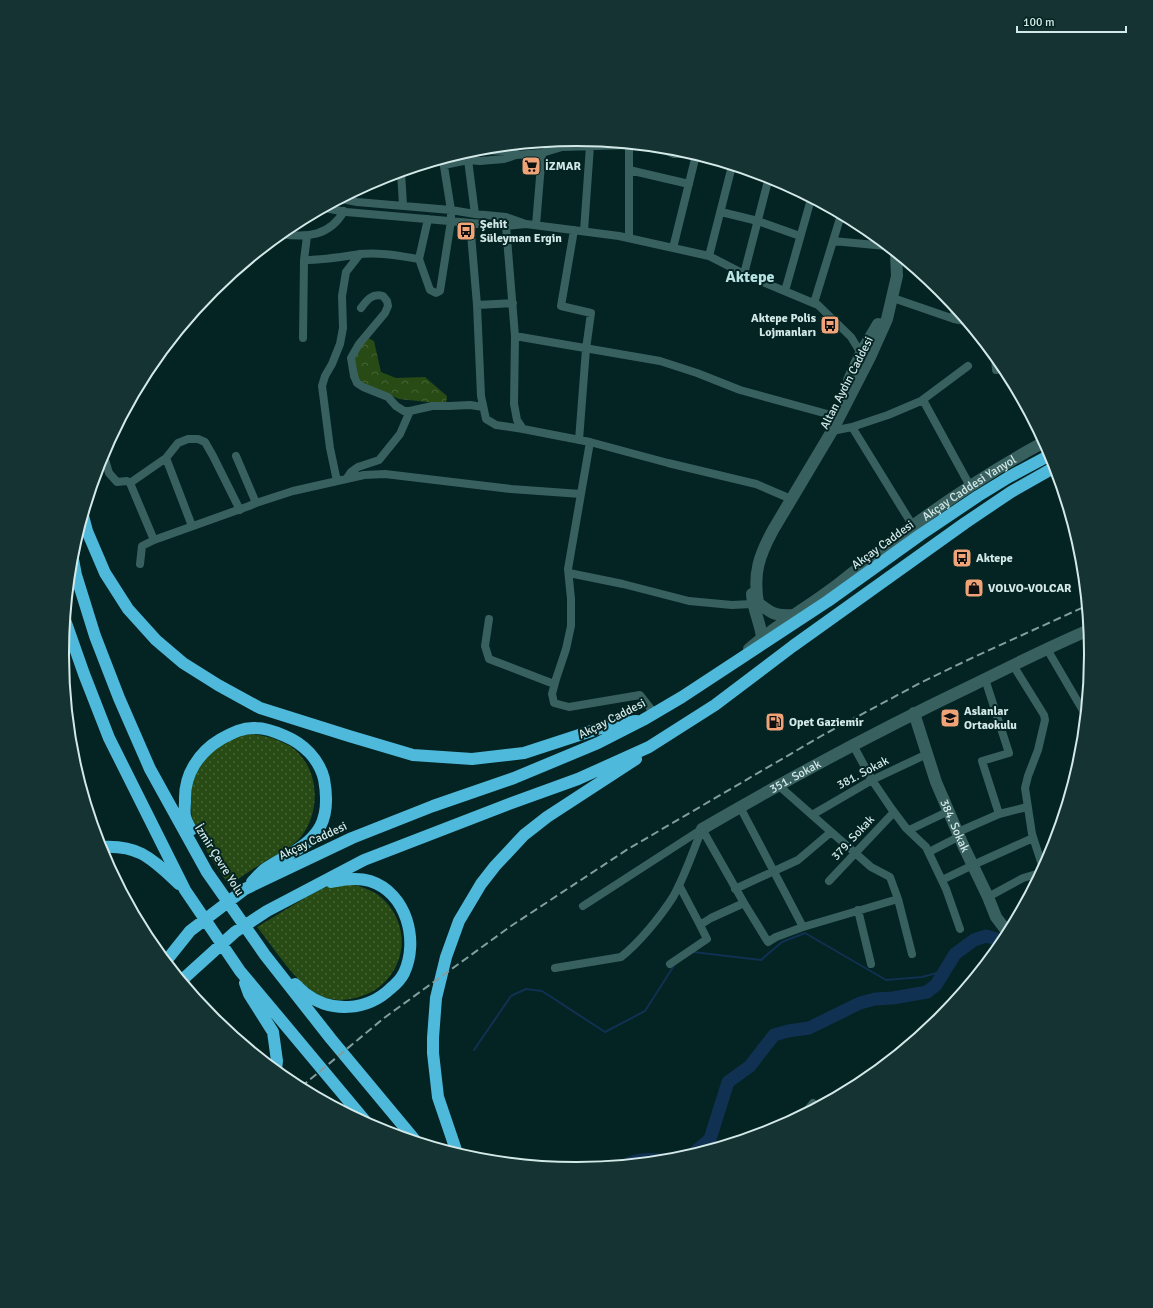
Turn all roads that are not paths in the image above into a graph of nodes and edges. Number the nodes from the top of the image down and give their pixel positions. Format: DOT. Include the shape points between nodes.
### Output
graph roads {
  1 [pos="590,146"];
  2 [pos="562,147"];
  3 [pos="630,150"];
  4 [pos="506,152"];
  5 [pos="542,153"];
  6 [pos="516,154"];
  7 [pos="468,160"];
  8 [pos="458,161"];
  9 [pos="695,161"];
  10 [pos="443,164"];
  11 [pos="629,170"];
  12 [pos="731,170"];
  13 [pos="401,178"];
  14 [pos="689,184"];
  15 [pos="767,184"];
  16 [pos="349,200"];
  17 [pos="810,203"];
  18 [pos="403,205"];
  19 [pos="332,209"];
  20 [pos="451,210"];
  21 [pos="344,211"];
  22 [pos="721,212"];
  23 [pos="475,214"];
  24 [pos="428,219"];
  25 [pos="839,220"];
  26 [pos="451,221"];
  27 [pos="758,221"];
  28 [pos="472,223"];
  29 [pos="526,224"];
  30 [pos="536,225"];
  31 [pos="506,226"];
  32 [pos="574,230"];
  33 [pos="584,231"];
  34 [pos="291,235"];
  35 [pos="307,236"];
  36 [pos="800,236"];
  37 [pos="629,238"];
  38 [pos="833,241"];
  39 [pos="877,245"];
  40 [pos="673,248"];
  41 [pos="360,254"];
  42 [pos="709,256"];
  43 [pos="419,259"];
  44 [pos="304,260"];
  45 [pos="896,260"];
  46 [pos="744,274"];
  47 [pos="785,291"];
  48 [pos="513,303"];
  49 [pos="814,303"];
  50 [pos="891,303"];
  51 [pos="477,305"];
  52 [pos="361,308"];
  53 [pos="954,315"];
  54 [pos="954,319"];
  55 [pos="958,319"];
  56 [pos="515,336"];
  57 [pos="851,337"];
  58 [pos="303,338"];
  59 [pos="871,343"];
  60 [pos="586,349"];
  61 [pos="864,357"];
  62 [pos="968,366"];
  63 [pos="923,400"];
  64 [pos="483,407"];
  65 [pos="410,411"];
  66 [pos="831,415"];
  67 [pos="852,427"];
  68 [pos="523,429"];
  69 [pos="832,431"];
  70 [pos="579,440"];
  71 [pos="590,442"];
  72 [pos="1039,445"];
  73 [pos="236,456"];
  74 [pos="166,458"];
  75 [pos="1044,458"];
  76 [pos="106,464"];
  77 [pos="1049,470"];
  78 [pos="347,478"];
  79 [pos="338,480"];
  80 [pos="130,483"];
  81 [pos="970,486"];
  82 [pos="581,494"];
  83 [pos="788,498"];
  84 [pos="256,503"];
  85 [pos="240,510"];
  86 [pos="85,526"];
  87 [pos="192,526"];
  88 [pos="912,526"];
  89 [pos="154,540"];
  90 [pos="140,564"];
  91 [pos="76,573"];
  92 [pos="569,573"];
  93 [pos="752,604"];
  94 [pos="792,615"];
  95 [pos="489,619"];
  96 [pos="70,633"];
  97 [pos="1083,633"];
  98 [pos="762,637"];
  99 [pos="1047,649"];
  100 [pos="1013,665"];
  101 [pos="724,670"];
  102 [pos="985,678"];
  103 [pos="554,684"];
  104 [pos="1081,705"];
  105 [pos="654,713"];
  106 [pos="914,713"];
  107 [pos="643,720"];
  108 [pos="853,745"];
  109 [pos="649,747"];
  110 [pos="927,754"];
  111 [pos="872,780"];
  112 [pos="778,785"];
  113 [pos="740,807"];
  114 [pos="1027,807"];
  115 [pos="949,811"];
  116 [pos="894,812"];
  117 [pos="999,814"];
  118 [pos="812,815"];
  119 [pos="702,829"];
  120 [pos="909,830"];
  121 [pos="831,832"];
  122 [pos="959,834"];
  123 [pos="1033,838"];
  124 [pos="108,847"];
  125 [pos="929,852"];
  126 [pos="855,853"];
  127 [pos="1040,859"];
  128 [pos="973,865"];
  129 [pos="207,872"];
  130 [pos="774,872"];
  131 [pos="1033,875"];
  132 [pos="942,880"];
  133 [pos="829,881"];
  134 [pos="679,885"];
  135 [pos="245,889"];
  136 [pos="735,889"];
  137 [pos="185,890"];
  138 [pos="988,897"];
  139 [pos="898,899"];
  140 [pos="744,903"];
  141 [pos="583,906"];
  142 [pos="858,910"];
  143 [pos="267,911"];
  144 [pos="700,925"];
  145 [pos="803,927"];
  146 [pos="1004,927"];
  147 [pos="960,928"];
  148 [pos="190,931"];
  149 [pos="166,952"];
  150 [pos="912,954"];
  151 [pos="264,955"];
  152 [pos="170,957"];
  153 [pos="670,964"];
  154 [pos="870,964"];
  155 [pos="555,968"];
  156 [pos="240,971"];
  157 [pos="185,977"];
  158 [pos="277,1063"];
  159 [pos="357,1112"];
  160 [pos="410,1134"];
  161 [pos="455,1146"];
  1 -- 33 [label="street"];
  2 -- 5 [label="street"];
  3 -- 11 [label="street"];
  4 -- 6 [label="street"];
  5 -- 6 [label="street"];
  5 -- 30 [label="street"];
  6 -- 7 [label="street" via="504,159"];
  7 -- 8 [label="street"];
  7 -- 23 [label="street"];
  9 -- 14 [label="street"];
  10 -- 20 [label="street"];
  11 -- 14 [label="street"];
  11 -- 37 [label="street"];
  12 -- 22 [label="street"];
  13 -- 18 [label="street"];
  14 -- 40 [label="street"];
  15 -- 27 [label="street"];
  16 -- 18 [label="street"];
  17 -- 36 [label="street"];
  18 -- 20 [label="street"];
  19 -- 21 [label="street"];
  20 -- 23 [label="street"];
  20 -- 26 [label="street"];
  21 -- 24 [label="street"];
  21 -- 35 [label="street" via="332,226 320,233"];
  22 -- 27 [label="street"];
  22 -- 42 [label="street"];
  23 -- 29 [label="street" via="506,216"];
  24 -- 26 [label="street"];
  24 -- 43 [label="street"];
  25 -- 38 [label="street"];
  26 -- 28 [label="street"];
  26 -- 43 [label="street" via="440,291 436,293 430,290"];
  27 -- 36 [label="street"];
  27 -- 46 [label="street"];
  28 -- 31 [label="street"];
  28 -- 51 [label="street"];
  29 -- 30 [label="street"];
  29 -- 31 [label="street"];
  30 -- 32 [label="street"];
  31 -- 48 [label="street"];
  32 -- 33 [label="street"];
  32 -- 60 [label="street" via="561,306 591,313"];
  33 -- 37 [label="street"];
  34 -- 35 [label="street"];
  35 -- 44 [label="street"];
  36 -- 47 [label="street"];
  37 -- 40 [label="street"];
  38 -- 39 [label="street"];
  38 -- 49 [label="street"];
  40 -- 42 [label="street"];
  41 -- 43 [label="street" via="386,254"];
  41 -- 44 [label="street" via="324,260"];
  41 -- 79 [label="street" via="346,272 340,344 324,376 322,386 330,448"];
  42 -- 46 [label="street"];
  44 -- 58 [label="street"];
  45 -- 50 [label="main road" via="897,276"];
  46 -- 47 [label="street"];
  47 -- 49 [label="street"];
  48 -- 51 [label="street"];
  48 -- 56 [label="street"];
  49 -- 57 [label="street"];
  50 -- 54 [label="street"];
  50 -- 59 [label="main road, Altan Aydın Caddesi"];
  51 -- 64 [label="street"];
  52 -- 65 [label="street" via="370,297 378,294 383,296 388,306 351,358 357,383 388,397 396,406"];
  53 -- 54 [label="street"];
  54 -- 55 [label="street"];
  56 -- 60 [label="street"];
  56 -- 68 [label="street" via="514,404 517,420"];
  57 -- 59 [label="street"];
  57 -- 61 [label="street"];
  59 -- 61 [label="main road, Altan Aydın Caddesi"];
  60 -- 66 [label="street" via="660,361 740,390"];
  60 -- 70 [label="street"];
  61 -- 66 [label="main road, Altan Aydın Caddesi"];
  61 -- 69 [label="main road, Altan Aydın Caddesi"];
  62 -- 63 [label="street"];
  63 -- 67 [label="street"];
  63 -- 81 [label="street"];
  64 -- 65 [label="street" via="432,406"];
  64 -- 68 [label="street" via="486,419 496,425"];
  65 -- 78 [label="street" via="400,434 379,460 358,467"];
  66 -- 83 [label="main road, Altan Aydın Caddesi"];
  67 -- 69 [label="street"];
  67 -- 88 [label="street"];
  68 -- 70 [label="street"];
  69 -- 83 [label="main road, Altan Aydın Caddesi"];
  70 -- 71 [label="street"];
  71 -- 82 [label="street"];
  71 -- 83 [label="street" via="756,484"];
  72 -- 81 [label="main road, Akçay Caddesi Yanyol"];
  73 -- 84 [label="street"];
  74 -- 80 [label="street"];
  74 -- 85 [label="street" via="178,444 188,439 205,442"];
  74 -- 87 [label="street"];
  75 -- 101 [label="highway, Akçay Caddesi" via="978,496"];
  76 -- 80 [label="street" via="109,473 117,482"];
  77 -- 109 [label="highway" via="972,518 714,705"];
  78 -- 79 [label="street"];
  78 -- 82 [label="street" via="385,474 511,489"];
  79 -- 84 [label="street"];
  80 -- 89 [label="street"];
  81 -- 88 [label="main road, Akçay Caddesi Yanyol"];
  82 -- 92 [label="street"];
  83 -- 93 [label="main road, Altan Aydın Caddesi" via="758,544 752,572"];
  83 -- 94 [label="main road, Altan Aydın Caddesi" via="765,545 755,585 758,603 779,616"];
  84 -- 85 [label="street"];
  85 -- 87 [label="street"];
  86 -- 107 [label="highway" via="105,573 128,609 156,640 212,682 260,708 413,755 472,759 524,754 616,722"];
  87 -- 89 [label="street"];
  88 -- 94 [label="main road, Akçay Caddesi Yanyol" via="835,586"];
  89 -- 90 [label="street" via="142,546"];
  91 -- 129 [label="highway, İzmir Çevre Yolu" via="95,636 150,769"];
  92 -- 93 [label="street" via="689,601"];
  92 -- 103 [label="street" via="571,626"];
  93 -- 98 [label="main road, Altan Aydın Caddesi"];
  94 -- 98 [label="main road, Akçay Caddesi Yanyol"];
  95 -- 103 [label="street" via="486,646 489,659"];
  96 -- 137 [label="highway" via="109,738"];
  97 -- 99 [label="main road, 351. Sokak"];
  98 -- 101 [label="main road"];
  99 -- 100 [label="main road, 351. Sokak"];
  99 -- 104 [label="street"];
  100 -- 102 [label="main road, 351. Sokak"];
  100 -- 114 [label="street" via="1045,720 1025,788"];
  101 -- 105 [label="highway, Akçay Caddesi"];
  102 -- 106 [label="main road, 351. Sokak"];
  102 -- 117 [label="street" via="1009,753 982,761"];
  103 -- 105 [label="street" via="554,703 569,707 640,695"];
  105 -- 107 [label="highway, Akçay Caddesi"];
  106 -- 108 [label="main road, 351. Sokak"];
  106 -- 110 [label="main road, 384. Sokak"];
  107 -- 135 [label="highway, Akçay Caddesi" via="598,744 352,838"];
  108 -- 111 [label="street"];
  108 -- 112 [label="main road, 351. Sokak"];
  109 -- 143 [label="highway" via="578,779 364,860"];
  109 -- 161 [label="highway" via="642,756 524,835 481,884 459,920 436,998 433,1038 438,1097"];
  110 -- 111 [label="street, 381. Sokak"];
  110 -- 115 [label="main road, 384. Sokak"];
  111 -- 116 [label="street"];
  111 -- 118 [label="street, 381. Sokak"];
  112 -- 113 [label="main road, 351. Sokak"];
  112 -- 118 [label="street"];
  113 -- 119 [label="main road, 351. Sokak"];
  113 -- 130 [label="street"];
  114 -- 117 [label="street"];
  114 -- 123 [label="street"];
  115 -- 120 [label="street"];
  115 -- 122 [label="main road, 384. Sokak"];
  116 -- 120 [label="street"];
  116 -- 126 [label="street, 379. Sokak"];
  117 -- 122 [label="street"];
  118 -- 121 [label="street"];
  119 -- 134 [label="street"];
  119 -- 136 [label="street"];
  119 -- 141 [label="street"];
  120 -- 125 [label="street"];
  121 -- 126 [label="street"];
  121 -- 130 [label="street" via="798,860"];
  122 -- 125 [label="street"];
  122 -- 128 [label="main road, 384. Sokak"];
  123 -- 127 [label="street"];
  123 -- 128 [label="street"];
  124 -- 137 [label="highway" via="138,851"];
  125 -- 132 [label="street"];
  126 -- 133 [label="street, 379. Sokak"];
  126 -- 139 [label="street" via="871,867 890,877"];
  128 -- 132 [label="street"];
  128 -- 138 [label="main road, 384. Sokak"];
  129 -- 135 [label="highway" via="185,815 184,790 197,760 212,744 242,729 267,730 291,739 302,745 319,766 327,802 321,826 313,838 264,870"];
  129 -- 151 [label="highway, İzmir Çevre Yolu"];
  130 -- 136 [label="street"];
  130 -- 145 [label="street"];
  131 -- 138 [label="street"];
  132 -- 147 [label="street"];
  134 -- 144 [label="street"];
  134 -- 155 [label="street" via="645,934 621,957"];
  135 -- 148 [label="highway, Akçay Caddesi"];
  136 -- 140 [label="street"];
  137 -- 156 [label="highway"];
  138 -- 146 [label="main road, 384. Sokak" via="996,917"];
  139 -- 142 [label="street"];
  139 -- 150 [label="street"];
  140 -- 144 [label="street"];
  140 -- 145 [label="street" via="768,942"];
  142 -- 145 [label="street"];
  142 -- 154 [label="street"];
  143 -- 151 [label="highway" via="330,883 347,879 371,881 383,887 402,908 408,924 410,949 404,974 396,983 378,998 366,1004 350,1007 337,1007 306,994"];
  143 -- 157 [label="highway" via="235,932"];
  144 -- 153 [label="street" via="707,939"];
  148 -- 149 [label="highway"];
  148 -- 152 [label="highway, Akçay Caddesi"];
  151 -- 160 [label="highway, İzmir Çevre Yolu"];
  156 -- 158 [label="highway" via="249,994 273,1032"];
  156 -- 159 [label="highway"];
}
